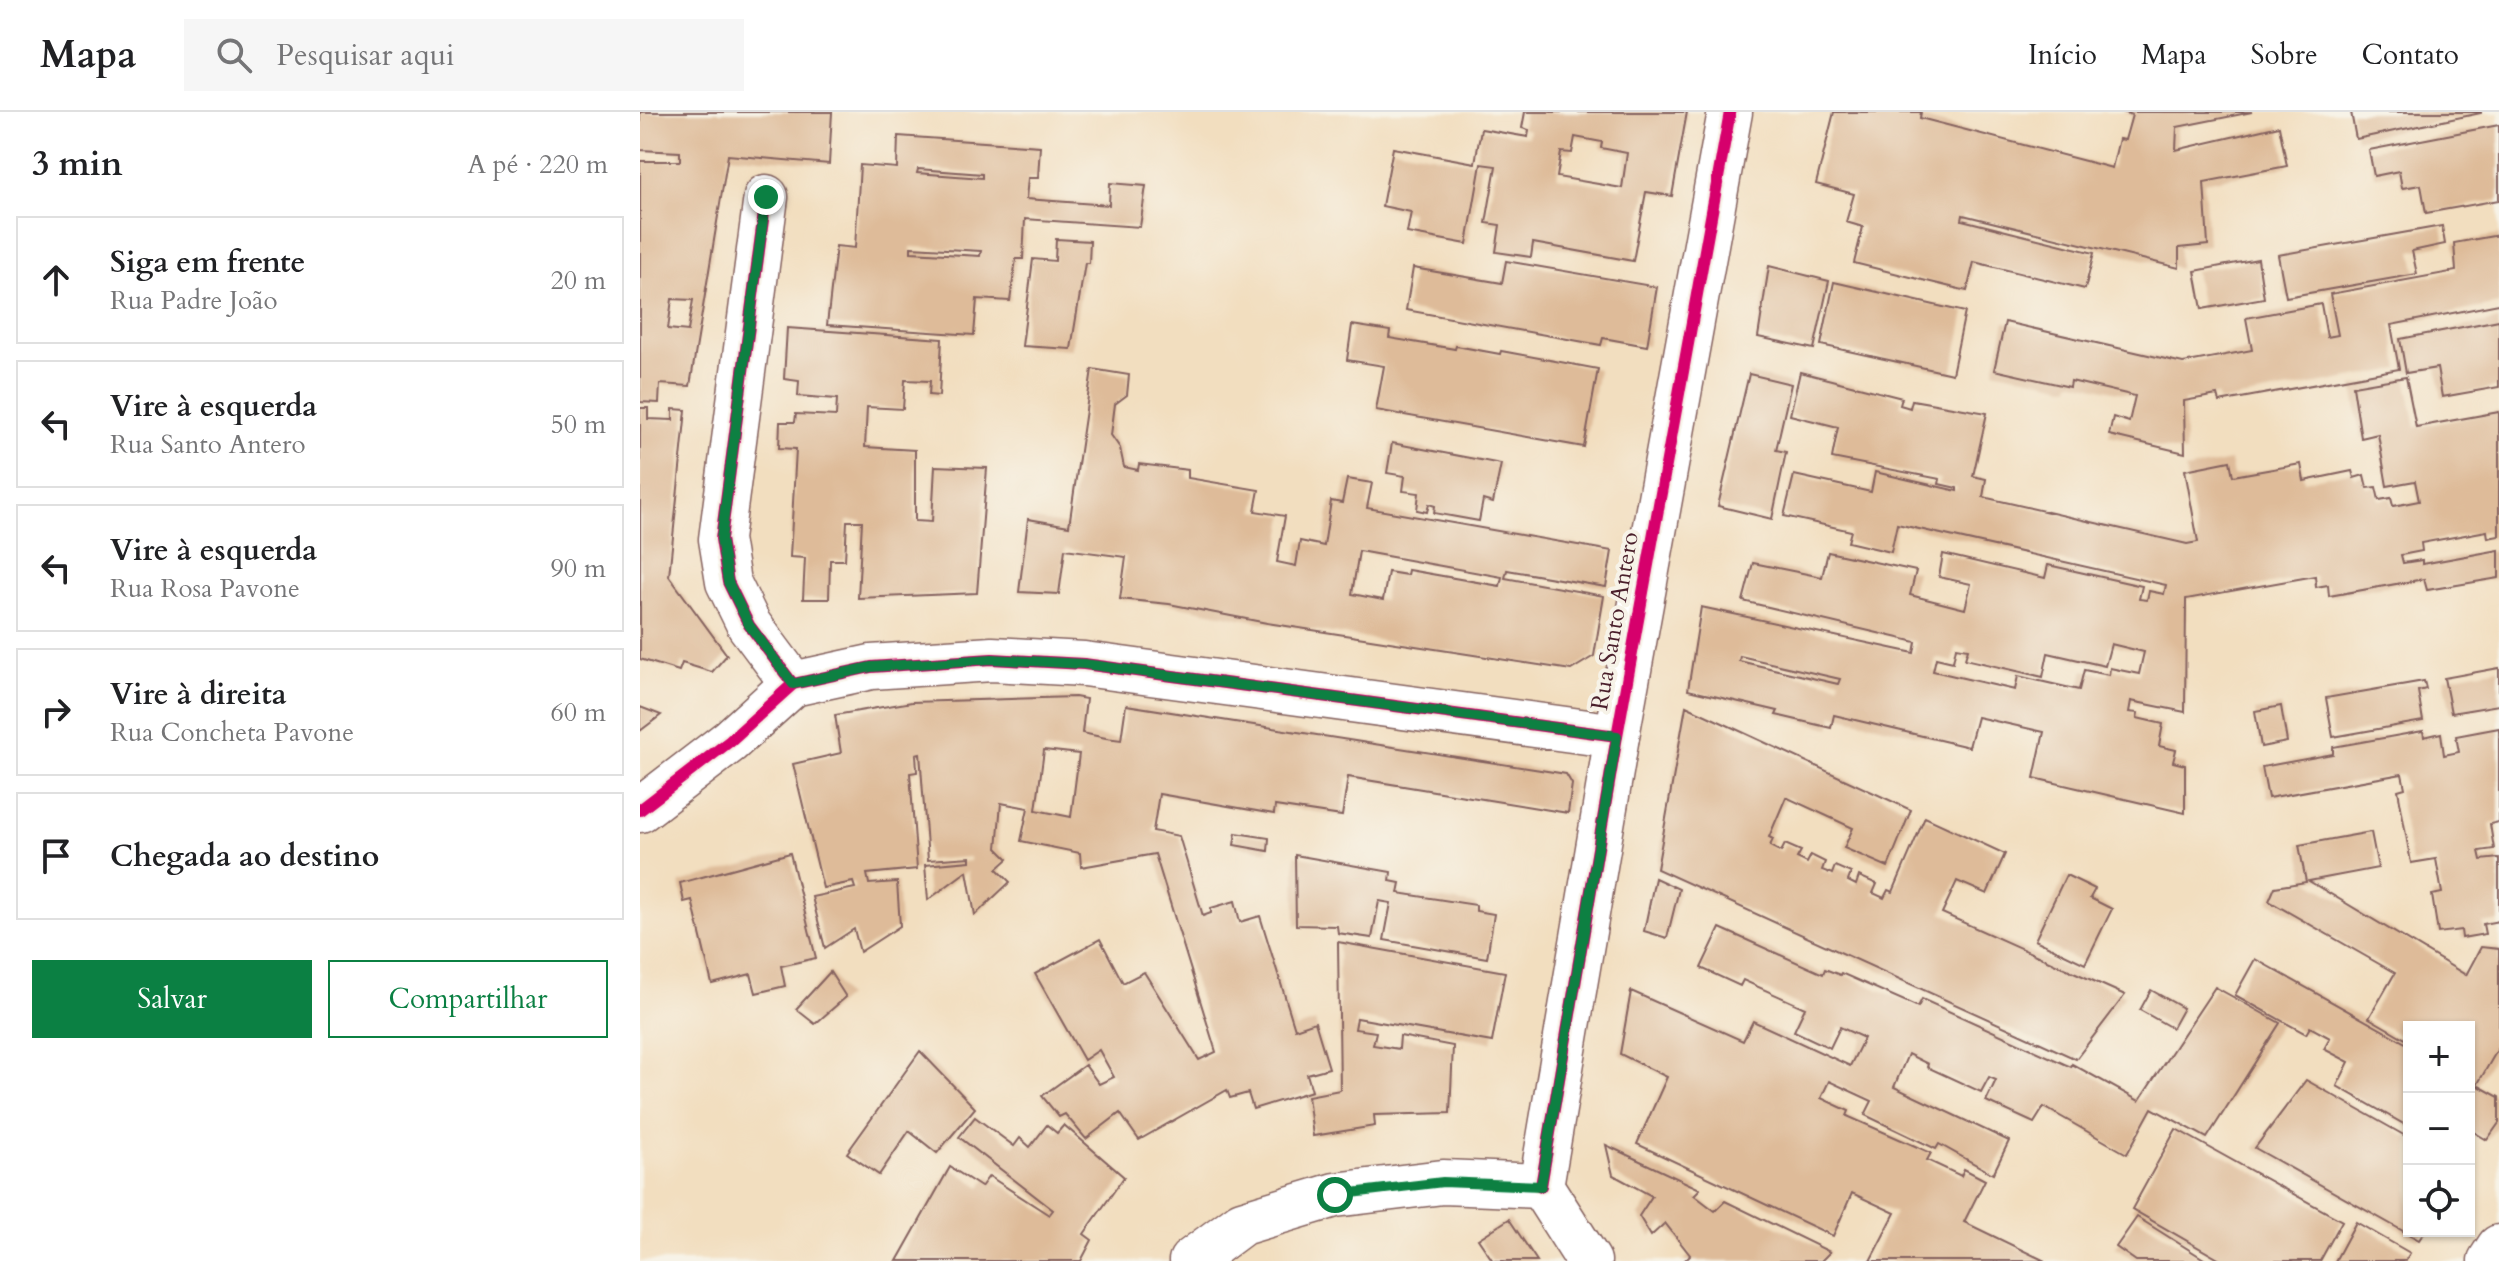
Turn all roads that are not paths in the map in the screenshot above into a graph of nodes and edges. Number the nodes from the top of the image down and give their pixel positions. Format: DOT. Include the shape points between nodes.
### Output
graph roads {
  1 [pos="1730,112"];
  2 [pos="766,197"];
  3 [pos="793,684"];
  4 [pos="1617,736"];
  5 [pos="640,810"];
  6 [pos="1541,1186"];
  7 [pos="2499,1247"];
  8 [pos="1191,1261"];
  9 [pos="1589,1261"];
  10 [pos="2490,1261"];
  1 -- 4 [label="street, Rua Santo Antero"];
  2 -- 3 [label="street" via="721,539 728,582 749,625"];
  3 -- 4 [label="street" via="886,666 992,659 1068,663"];
  3 -- 5 [label="street"];
  4 -- 6 [label="street, Rua Santo Antero"];
  6 -- 8 [label="street" via="1443,1182 1335,1195 1242,1223"];
  6 -- 9 [label="street"];
  7 -- 10 [label="street"];
}
